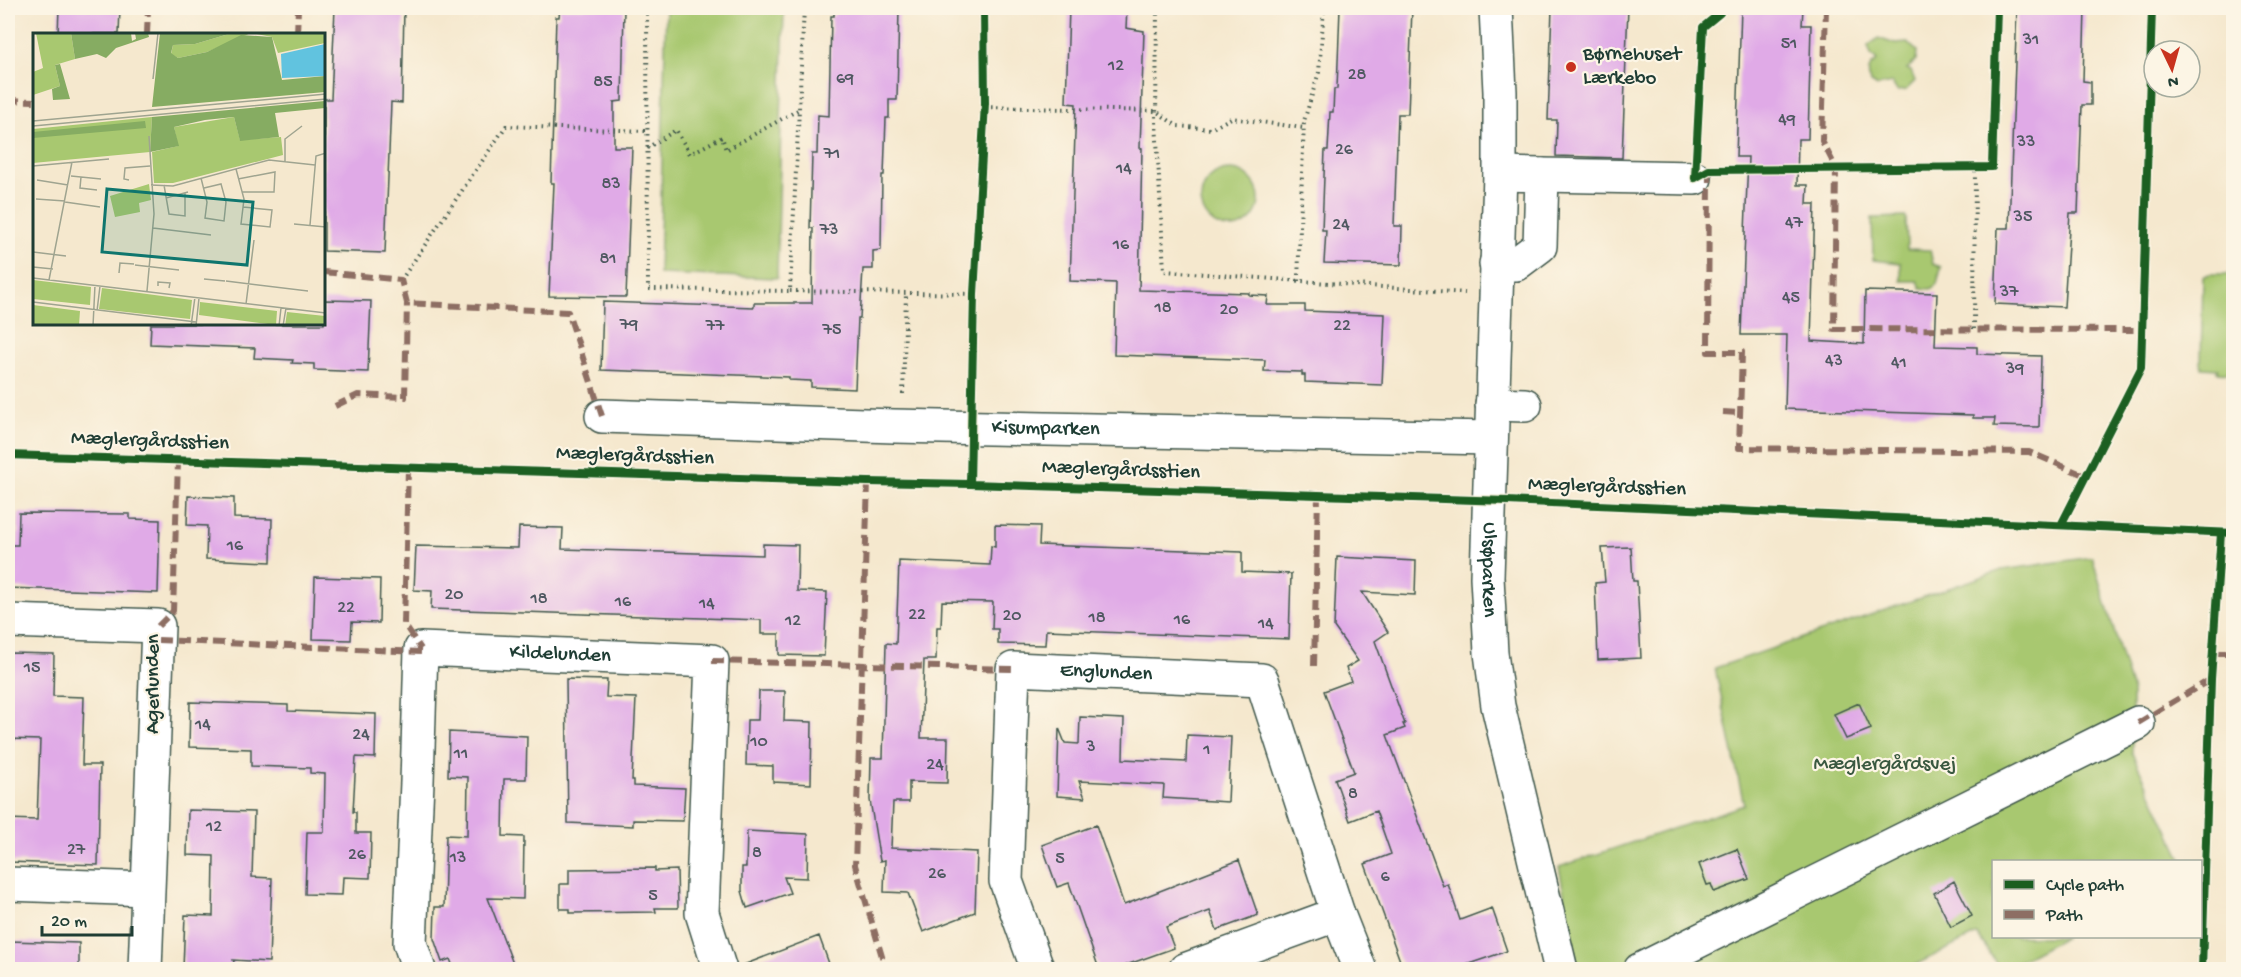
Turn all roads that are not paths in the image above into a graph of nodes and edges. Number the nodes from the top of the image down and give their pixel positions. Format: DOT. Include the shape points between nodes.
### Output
graph roads {
  1 [pos="1496,8"];
  2 [pos="1509,8"];
  3 [pos="1500,92"];
  4 [pos="1500,174"];
  5 [pos="1542,175"];
  6 [pos="1695,178"];
  7 [pos="1495,280"];
  8 [pos="1492,404"];
  9 [pos="1525,405"];
  10 [pos="602,416"];
  11 [pos="1491,438"];
  12 [pos="8,621"];
  13 [pos="2138,723"];
  14 [pos="8,884"];
  15 [pos="147,889"];
  16 [pos="1338,914"];
  17 [pos="1680,960"];
  18 [pos="145,969"];
  19 [pos="419,969"];
  20 [pos="720,969"];
  21 [pos="1038,969"];
  22 [pos="1185,969"];
  23 [pos="1360,969"];
  24 [pos="1561,969"];
  25 [pos="1640,969"];
  1 -- 3 [label="street, Ulsøparken"];
  2 -- 3 [label="street, Ulsøparken"];
  3 -- 4 [label="street, Ulsøparken"];
  4 -- 5 [label="street"];
  4 -- 7 [label="street, Ulsøparken"];
  5 -- 6 [label="street"];
  5 -- 7 [label="street" via="1540,246"];
  7 -- 8 [label="street, Ulsøparken"];
  8 -- 9 [label="street"];
  8 -- 11 [label="street, Ulsøparken"];
  10 -- 11 [label="street, Kisumparken"];
  11 -- 24 [label="street, Ulsøparken" via="1487,577 1498,706"];
  12 -- 15 [label="street, Agerlunden" via="158,626"];
  13 -- 17 [label="street"];
  14 -- 15 [label="street"];
  15 -- 18 [label="street, Agerlunden"];
  16 -- 21 [label="street, Englunden" via="1262,680 1013,669 1006,881"];
  16 -- 22 [label="street"];
  16 -- 23 [label="street, Englunden"];
  17 -- 25 [label="street"];
  19 -- 20 [label="street, Kildelunden" via="410,943 421,649 712,661 702,913"];
}
